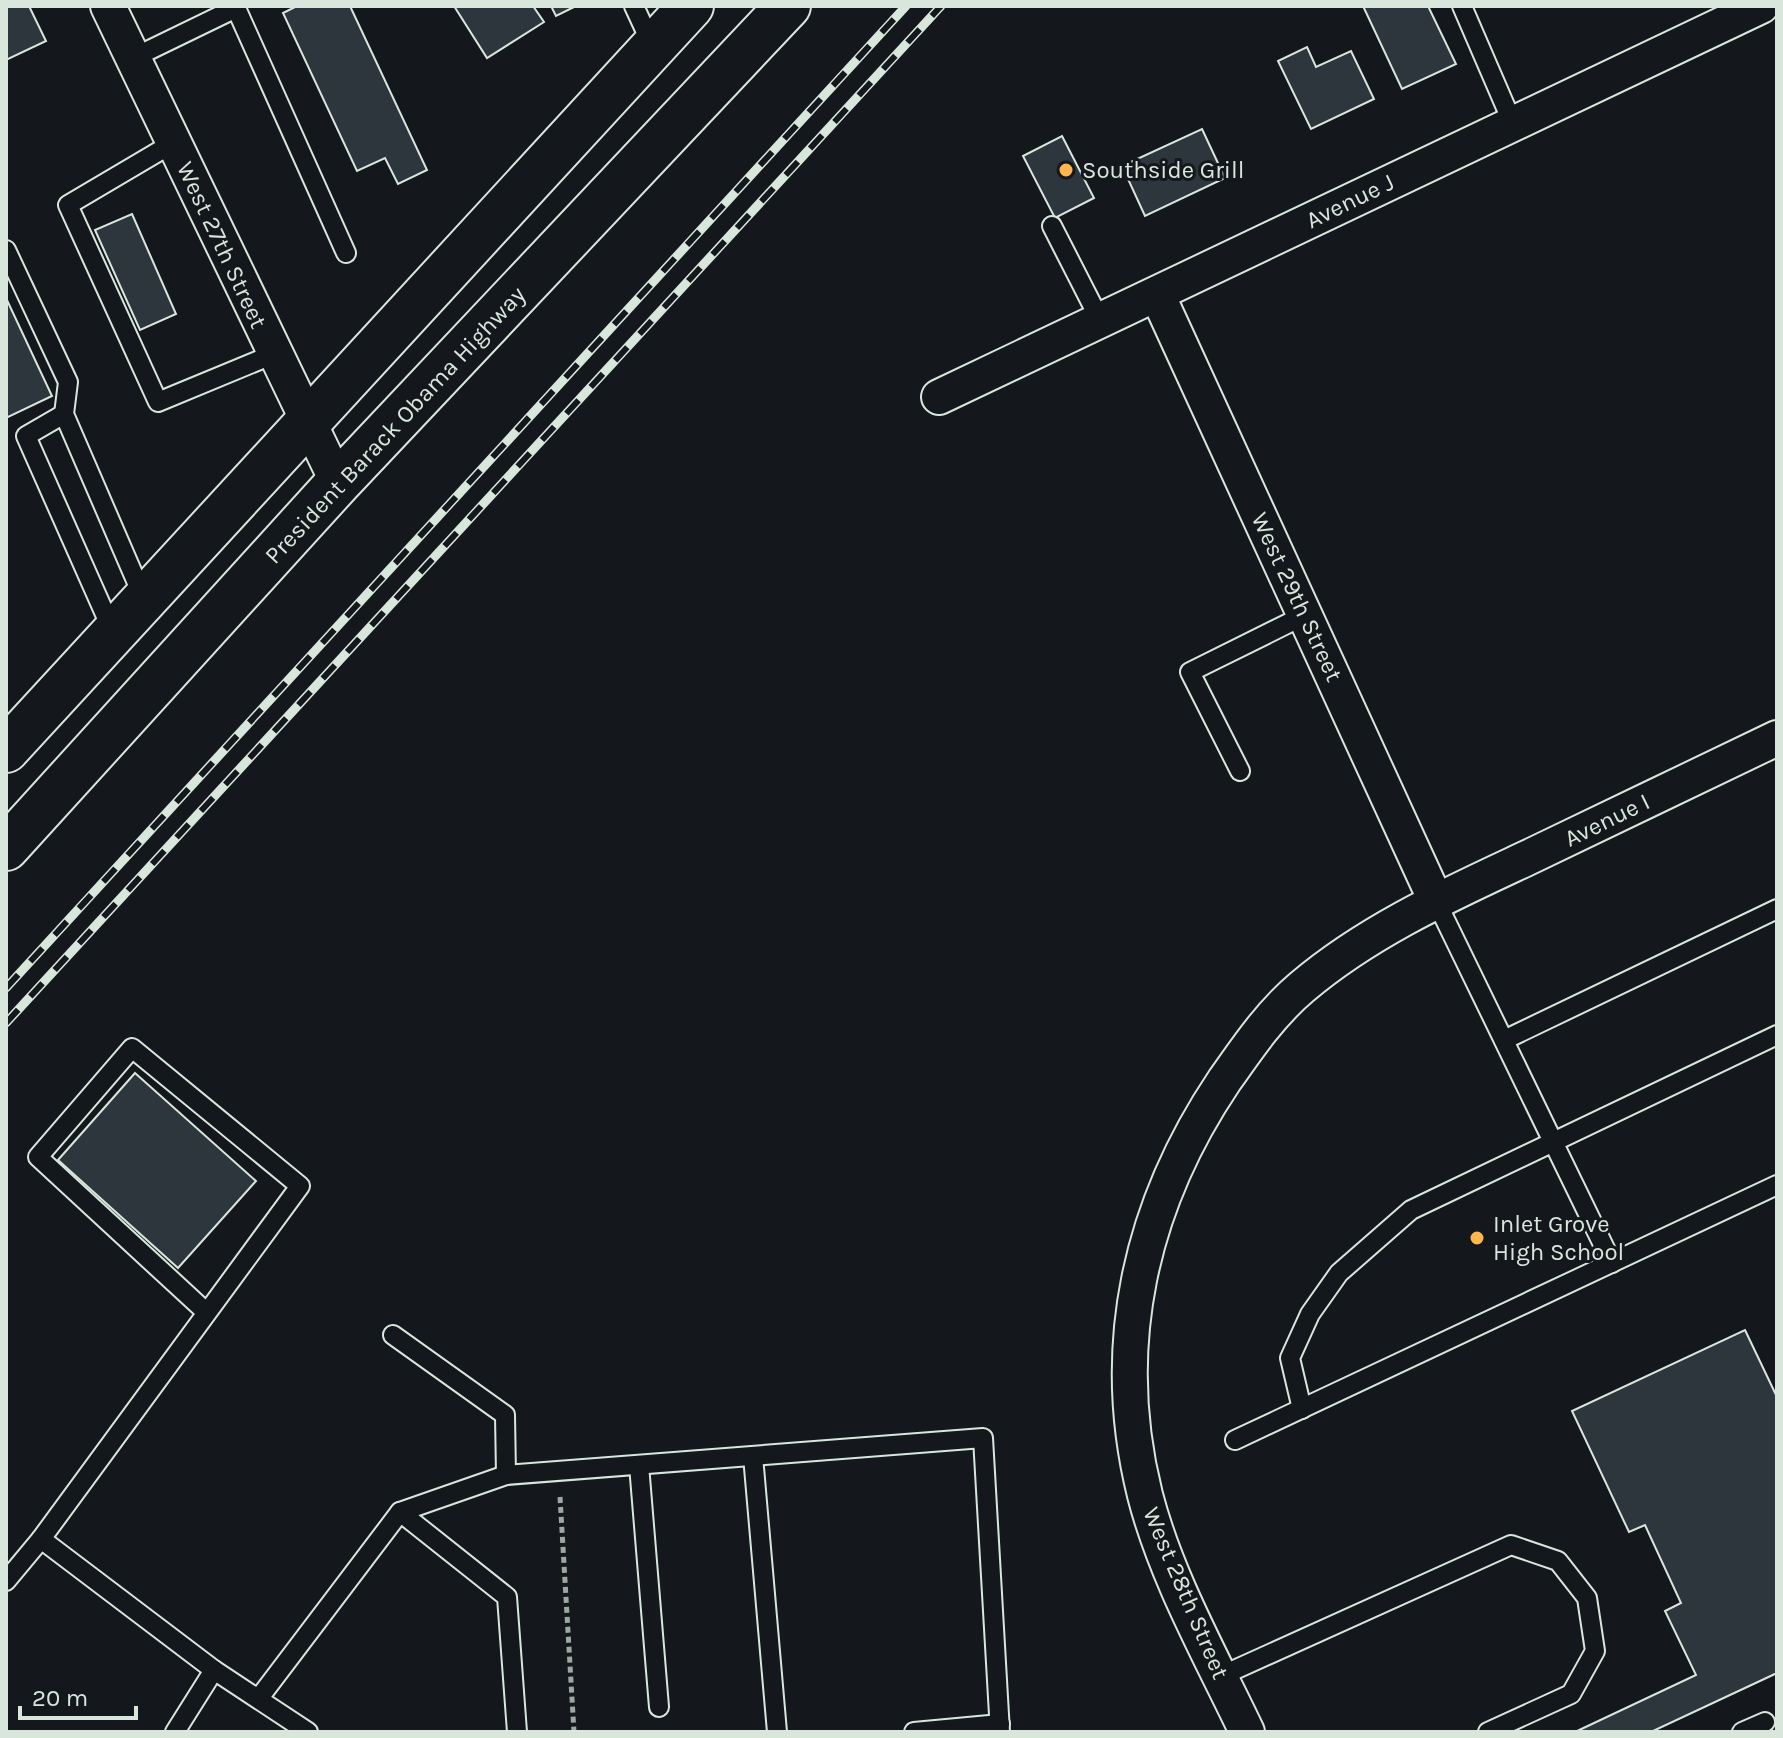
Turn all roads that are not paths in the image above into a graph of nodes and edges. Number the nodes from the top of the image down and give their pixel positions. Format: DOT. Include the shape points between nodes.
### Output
graph roads {
  1 [pos="108,6"];
  2 [pos="634,6"];
  3 [pos="691,6"];
  4 [pos="1462,6"];
  5 [pos="1761,6"];
  6 [pos="239,7"];
  7 [pos="776,11"];
  8 [pos="653,48"];
  9 [pos="133,58"];
  10 [pos="1513,124"];
  11 [pos="173,143"];
  12 [pos="1052,226"];
  13 [pos="6,250"];
  14 [pos="346,253"];
  15 [pos="1157,294"];
  16 [pos="1100,320"];
  17 [pos="274,354"];
  18 [pos="939,397"];
  19 [pos="64,414"];
  20 [pos="306,423"];
  21 [pos="338,483"];
  22 [pos="144,599"];
  23 [pos="1305,615"];
  24 [pos="114,633"];
  25 [pos="1777,738"];
  26 [pos="6,750"];
  27 [pos="1240,771"];
  28 [pos="6,848"];
  29 [pos="1436,901"];
  30 [pos="1777,909"];
  31 [pos="1777,1035"];
  32 [pos="1504,1040"];
  33 [pos="1554,1145"];
  34 [pos="1777,1185"];
  35 [pos="1612,1263"];
  36 [pos="206,1312"];
  37 [pos="393,1335"];
  38 [pos="1302,1409"];
  39 [pos="1235,1440"];
  40 [pos="753,1456"];
  41 [pos="639,1465"];
  42 [pos="506,1475"];
  43 [pos="400,1512"];
  44 [pos="41,1539"];
  45 [pos="6,1581"];
  46 [pos="214,1670"];
  47 [pos="1221,1676"];
  48 [pos="259,1698"];
  49 [pos="659,1707"];
  50 [pos="1770,1723"];
  51 [pos="1000,1728"];
  52 [pos="966,1730"];
  53 [pos="175,1732"];
  54 [pos="308,1732"];
  55 [pos="517,1732"];
  56 [pos="777,1732"];
  57 [pos="914,1732"];
  58 [pos="1247,1732"];
  59 [pos="1488,1732"];
  60 [pos="1742,1732"];
  1 -- 9 [label="street, West 27th Street"];
  2 -- 8 [label="lane"];
  3 -- 8 [label="main road"];
  4 -- 10 [label="lane"];
  5 -- 10 [label="street, Avenue J"];
  6 -- 9 [label="lane"];
  6 -- 14 [label="lane"];
  7 -- 21 [label="main road, President Barack Obama Highway"];
  8 -- 20 [label="main road"];
  9 -- 11 [label="street, West 27th Street"];
  10 -- 15 [label="street, Avenue J"];
  11 -- 17 [label="street, West 27th Street"];
  11 -- 17 [label="lane" via="68,205 158,402"];
  12 -- 16 [label="lane"];
  13 -- 19 [label="lane" via="68,382"];
  15 -- 16 [label="street, Avenue J"];
  15 -- 23 [label="street, West 29th Street"];
  16 -- 18 [label="street, Avenue J"];
  17 -- 20 [label="street, West 27th Street"];
  19 -- 22 [label="lane"];
  19 -- 24 [label="lane" via="26,436"];
  20 -- 21 [label="street, West 27th Street"];
  20 -- 22 [label="main road"];
  21 -- 28 [label="main road, President Barack Obama Highway"];
  22 -- 24 [label="main road"];
  23 -- 27 [label="lane" via="1190,672"];
  23 -- 29 [label="street, West 29th Street"];
  24 -- 26 [label="main road"];
  25 -- 29 [label="street, Avenue I"];
  29 -- 32 [label="lane"];
  29 -- 47 [label="street, West 28th Street" via="1353,949 1300,988 1252,1041 1198,1121 1168,1180 1146,1243 1133,1307 1133,1431 1145,1496 1166,1559"];
  30 -- 32 [label="lane"];
  31 -- 33 [label="lane"];
  32 -- 33 [label="lane"];
  33 -- 35 [label="lane"];
  33 -- 38 [label="lane" via="1411,1210 1339,1273 1310,1314 1290,1358"];
  34 -- 35 [label="lane"];
  35 -- 38 [label="lane"];
  36 -- 36 [label="lane" via="300,1186 132,1048 38,1157"];
  36 -- 44 [label="lane"];
  37 -- 42 [label="lane" via="505,1415"];
  38 -- 39 [label="lane"];
  40 -- 41 [label="lane"];
  40 -- 51 [label="lane" via="983,1438"];
  40 -- 56 [label="lane"];
  41 -- 42 [label="lane"];
  41 -- 49 [label="lane"];
  42 -- 43 [label="lane"];
  43 -- 48 [label="lane"];
  43 -- 55 [label="lane" via="507,1597"];
  44 -- 45 [label="lane"];
  44 -- 46 [label="lane"];
  46 -- 48 [label="lane"];
  46 -- 53 [label="lane"];
  47 -- 58 [label="street, West 28th Street"];
  47 -- 59 [label="lane" via="1511,1545 1558,1561 1587,1598 1595,1651 1571,1694"];
  48 -- 54 [label="lane"];
  50 -- 60 [label="lane"];
  51 -- 52 [label="lane"];
  52 -- 57 [label="lane"];
}
